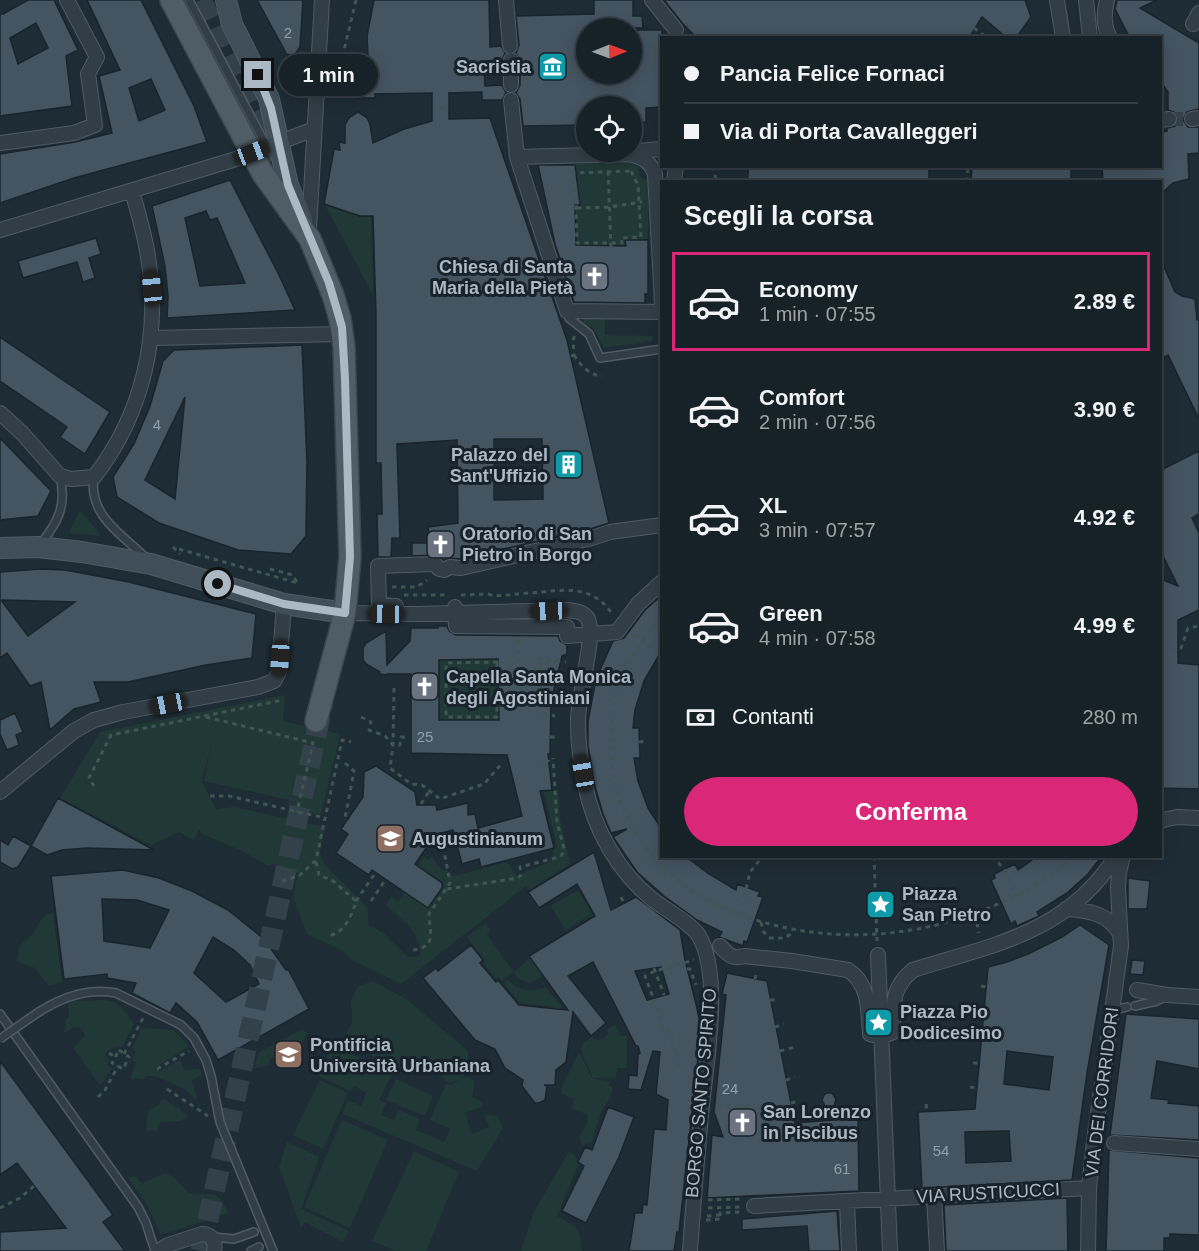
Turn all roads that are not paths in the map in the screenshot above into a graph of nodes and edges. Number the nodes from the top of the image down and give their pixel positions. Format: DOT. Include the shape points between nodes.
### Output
graph roads {
  1 [pos="67,0"];
  2 [pos="171,0"];
  3 [pos="189,0"];
  4 [pos="322,0"];
  5 [pos="506,0"];
  6 [pos="652,0"];
  7 [pos="1057,0"];
  8 [pos="1086,0"];
  9 [pos="1107,0"];
  10 [pos="228,9"];
  11 [pos="676,30"];
  12 [pos="1063,36"];
  13 [pos="1090,36"];
  14 [pos="1109,36"];
  15 [pos="512,85"];
  16 [pos="511,100"];
  17 [pos="314,129"];
  18 [pos="0,143"];
  19 [pos="266,148"];
  20 [pos="660,149"];
  21 [pos="642,151"];
  22 [pos="576,155"];
  23 [pos="517,157"];
  24 [pos="642,158"];
  25 [pos="132,191"];
  26 [pos="0,230"];
  27 [pos="310,239"];
  28 [pos="660,253"];
  29 [pos="567,311"];
  30 [pos="660,312"];
  31 [pos="343,334"];
  32 [pos="152,338"];
  33 [pos="660,350"];
  34 [pos="0,413"];
  35 [pos="60,476"];
  36 [pos="94,477"];
  37 [pos="660,525"];
  38 [pos="38,547"];
  39 [pos="0,548"];
  40 [pos="152,564"];
  41 [pos="660,584"];
  42 [pos="283,595"];
  43 [pos="345,613"];
  44 [pos="456,614"];
  45 [pos="590,634"];
  46 [pos="322,713"];
  47 [pos="0,792"];
  48 [pos="1199,818"];
  49 [pos="1163,820"];
  50 [pos="1115,858"];
  51 [pos="1122,858"];
  52 [pos="1066,909"];
  53 [pos="1120,934"];
  54 [pos="710,942"];
  55 [pos="878,955"];
  56 [pos="1167,995"];
  57 [pos="1199,997"];
  58 [pos="1114,998"];
  59 [pos="0,1014"];
  60 [pos="1111,1016"];
  61 [pos="881,1036"];
  62 [pos="0,1039"];
  63 [pos="1094,1141"];
  64 [pos="1199,1149"];
  65 [pos="1089,1188"];
  66 [pos="934,1196"];
  67 [pos="888,1199"];
  68 [pos="847,1201"];
  69 [pos="755,1206"];
  70 [pos="254,1232"];
  71 [pos="209,1236"];
  72 [pos="259,1247"];
  73 [pos="157,1251"];
  74 [pos="214,1251"];
  75 [pos="251,1251"];
  76 [pos="273,1251"];
  77 [pos="690,1251"];
  78 [pos="849,1251"];
  79 [pos="890,1251"];
  80 [pos="937,1251"];
  81 [pos="1088,1251"];
  1 -- 18 [label="street" via="97,57 88,74 95,124 74,133"];
  2 -- 19 [label="main road"];
  3 -- 19 [label="lane"];
  4 -- 17 [label="street"];
  5 -- 15 [label="street"];
  6 -- 11 [label="street"];
  7 -- 12 [label="street"];
  8 -- 13 [label="street"];
  9 -- 14 [label="street" via="1104,12"];
  10 -- 19 [label="street" via="266,92"];
  16 -- 23 [label="street"];
  17 -- 19 [label="street"];
  17 -- 27 [label="street"];
  19 -- 25 [label="street"];
  19 -- 27 [label="street" via="286,173"];
  19 -- 27 [label="main road" via="263,174"];
  20 -- 21 [label="street"];
  22 -- 23 [label="street"];
  23 -- 29 [label="street"];
  24 -- 28 [label="street" via="655,174"];
  25 -- 26 [label="street"];
  25 -- 32 [label="street" via="150,272"];
  27 -- 31 [label="main road" via="331,289"];
  29 -- 30 [label="street"];
  29 -- 33 [label="lane" via="569,318 589,334 600,358"];
  31 -- 32 [label="street"];
  31 -- 43 [label="main road" via="350,557"];
  32 -- 36 [label="street" via="133,407"];
  34 -- 35 [label="street"];
  35 -- 36 [label="street"];
  35 -- 38 [label="lane" via="61,510"];
  36 -- 40 [label="lane" via="94,498 100,513"];
  37 -- 44 [label="street" via="610,532 461,568 444,570 435,564 378,566 379,606 456,607"];
  38 -- 39 [label="street"];
  38 -- 40 [label="street"];
  40 -- 42 [label="street"];
  41 -- 45 [label="street" via="617,632"];
  42 -- 43 [label="street"];
  42 -- 47 [label="street" via="279,672 274,681 94,720"];
  43 -- 44 [label="street"];
  43 -- 46 [label="main road"];
  44 -- 45 [label="street" via="576,611 586,616"];
  44 -- 45 [label="street" via="456,626 567,627 567,636"];
  45 -- 54 [label="street" via="578,722 580,760 589,803 600,831 637,886"];
  48 -- 49 [label="street"];
  50 -- 52 [label="street" via="1082,898"];
  51 -- 53 [label="street, VIA DEI CORRIDORI" via="1118,888"];
  52 -- 53 [label="street" via="1098,914"];
  52 -- 61 [label="street" via="1026,934 913,970 903,978 894,997 893,1032"];
  53 -- 58 [label="street, VIA DEI CORRIDORI"];
  54 -- 61 [label="street" via="735,958 792,961 848,970 864,987 870,1034"];
  54 -- 77 [label="street, BORGO SANTO SPIRITO" via="711,1000"];
  55 -- 61 [label="street"];
  56 -- 57 [label="street"];
  56 -- 58 [label="street" via="1133,989 1119,991"];
  56 -- 60 [label="lane" via="1119,1009"];
  58 -- 60 [label="street, VIA DEI CORRIDORI"];
  59 -- 73 [label="lane" via="138,1207"];
  60 -- 63 [label="street, VIA DEI CORRIDORI"];
  61 -- 67 [label="street"];
  62 -- 76 [label="lane, bridge" via="56,1003 76,994 98,991 116,993 181,1025 199,1046 212,1076 220,1122"];
  63 -- 64 [label="street"];
  63 -- 65 [label="street, VIA DEI CORRIDORI"];
  65 -- 66 [label="street, VIA RUSTICUCCI"];
  65 -- 81 [label="street, VIA DEI CORRIDORI"];
  66 -- 67 [label="street, VIA RUSTICUCCI"];
  66 -- 80 [label="street"];
  67 -- 68 [label="street, VIA RUSTICUCCI"];
  67 -- 79 [label="street"];
  68 -- 69 [label="street, VIA RUSTICUCCI"];
  68 -- 78 [label="street"];
  70 -- 71 [label="lane" via="234,1239"];
  71 -- 73 [label="street" via="199,1234"];
  71 -- 74 [label="street" via="215,1244"];
  72 -- 75 [label="lane"];
}
